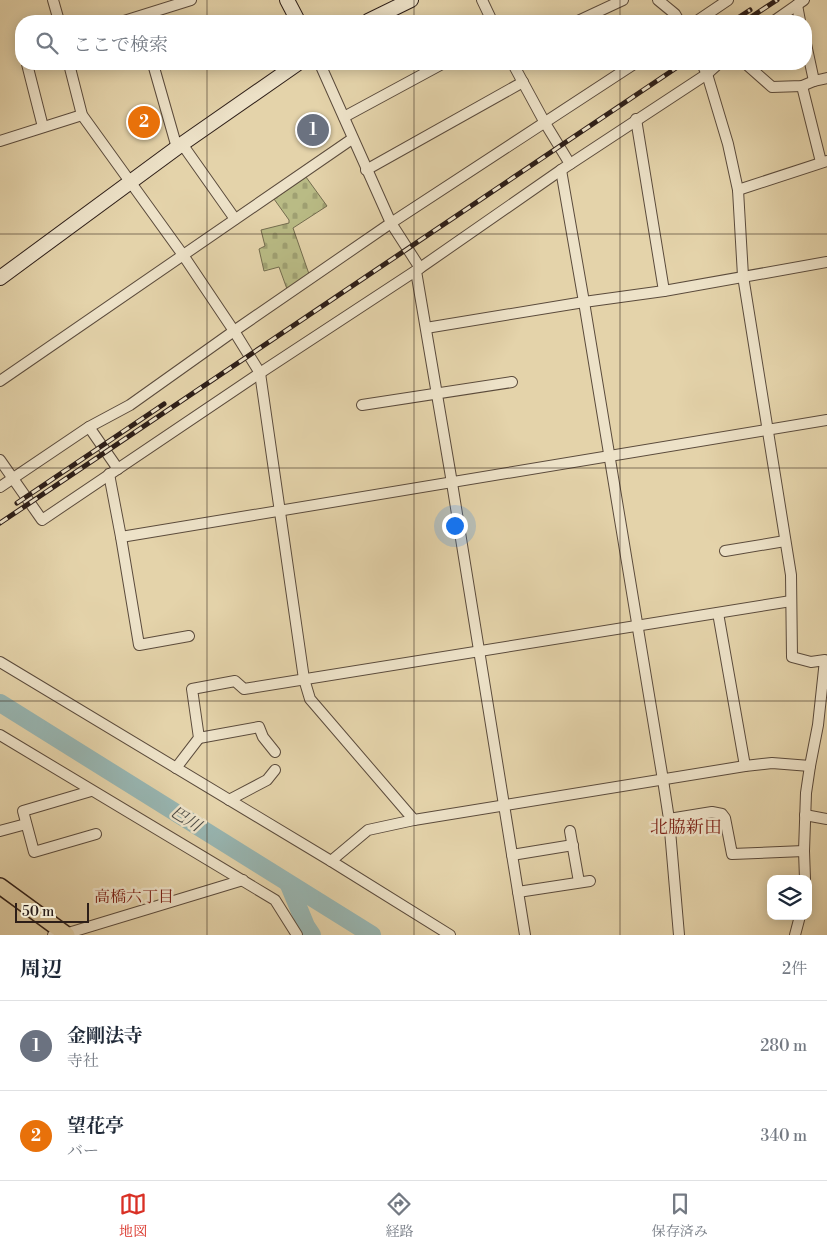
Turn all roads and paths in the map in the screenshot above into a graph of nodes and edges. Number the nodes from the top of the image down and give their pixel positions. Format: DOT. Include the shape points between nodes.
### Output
graph roads {
  1 [pos="53,0"];
  2 [pos="186,0"];
  3 [pos="287,0"];
  4 [pos="411,0"];
  5 [pos="482,0"];
  6 [pos="624,0"];
  7 [pos="658,0"];
  8 [pos="728,0"];
  9 [pos="800,2"];
  10 [pos="57,15"];
  11 [pos="150,15"];
  12 [pos="295,15"];
  13 [pos="380,15"];
  14 [pos="489,15"];
  15 [pos="591,15"];
  16 [pos="676,15"];
  17 [pos="706,15"];
  18 [pos="782,15"];
  19 [pos="800,15"];
  20 [pos="29,70"];
  21 [pos="71,70"];
  22 [pos="155,70"];
  23 [pos="288,70"];
  24 [pos="323,70"];
  25 [pos="431,70"];
  26 [pos="516,70"];
  27 [pos="625,70"];
  28 [pos="705,70"];
  29 [pos="711,70"];
  30 [pos="753,70"];
  31 [pos="812,70"];
  32 [pos="707,74"];
  33 [pos="827,78"];
  34 [pos="814,81"];
  35 [pos="523,82"];
  36 [pos="802,86"];
  37 [pos="82,115"];
  38 [pos="344,117"];
  39 [pos="636,119"];
  40 [pos="545,123"];
  41 [pos="43,127"];
  42 [pos="352,139"];
  43 [pos="0,141"];
  44 [pos="180,146"];
  45 [pos="824,161"];
  46 [pos="570,164"];
  47 [pos="366,170"];
  48 [pos="560,170"];
  49 [pos="129,182"];
  50 [pos="738,190"];
  51 [pos="235,219"];
  52 [pos="391,223"];
  53 [pos="183,255"];
  54 [pos="827,262"];
  55 [pos="418,270"];
  56 [pos="743,276"];
  57 [pos="0,278"];
  58 [pos="664,291"];
  59 [pos="584,302"];
  60 [pos="426,328"];
  61 [pos="234,331"];
  62 [pos="260,373"];
  63 [pos="0,381"];
  64 [pos="512,382"];
  65 [pos="437,394"];
  66 [pos="362,406"];
  67 [pos="827,420"];
  68 [pos="89,427"];
  69 [pos="767,430"];
  70 [pos="610,457"];
  71 [pos="0,460"];
  72 [pos="113,471"];
  73 [pos="13,477"];
  74 [pos="452,483"];
  75 [pos="0,487"];
  76 [pos="279,512"];
  77 [pos="122,537"];
  78 [pos="785,541"];
  79 [pos="725,551"];
  80 [pos="791,601"];
  81 [pos="718,612"];
  82 [pos="637,626"];
  83 [pos="189,636"];
  84 [pos="478,651"];
  85 [pos="826,660"];
  86 [pos="0,662"];
  87 [pos="304,679"];
  88 [pos="0,735"];
  89 [pos="200,738"];
  90 [pos="276,752"];
  91 [pos="745,766"];
  92 [pos="810,766"];
  93 [pos="176,768"];
  94 [pos="275,770"];
  95 [pos="663,780"];
  96 [pos="91,791"];
  97 [pos="230,800"];
  98 [pos="504,806"];
  99 [pos="806,815"];
  100 [pos="669,818"];
  101 [pos="827,819"];
  102 [pos="414,820"];
  103 [pos="26,824"];
  104 [pos="0,831"];
  105 [pos="570,831"];
  106 [pos="96,834"];
  107 [pos="572,845"];
  108 [pos="804,851"];
  109 [pos="512,855"];
  110 [pos="331,861"];
  111 [pos="805,875"];
  112 [pos="243,880"];
  113 [pos="590,881"];
  114 [pos="578,882"];
  115 [pos="0,886"];
  116 [pos="518,892"];
  117 [pos="0,898"];
  118 [pos="799,920"];
  119 [pos="58,935"];
  120 [pos="297,935"];
  121 [pos="450,935"];
  122 [pos="524,935"];
  123 [pos="679,935"];
  124 [pos="795,935"];
  1 -- 10 [label="street"];
  2 -- 11 [label="street"];
  3 -- 12 [label="street"];
  4 -- 13 [label="street"];
  5 -- 14 [label="street"];
  6 -- 15 [label="street"];
  7 -- 16 [label="street"];
  8 -- 17 [label="street"];
  9 -- 18 [label="street"];
  9 -- 19 [label="street"];
  20 -- 41 [label="street"];
  21 -- 37 [label="street"];
  22 -- 44 [label="street"];
  23 -- 44 [label="street"];
  24 -- 38 [label="street"];
  25 -- 38 [label="street"];
  26 -- 35 [label="street"];
  27 -- 40 [label="street"];
  28 -- 32 [label="street"];
  29 -- 32 [label="street"];
  30 -- 36 [label="street" via="772,87"];
  31 -- 34 [label="street"];
  32 -- 39 [label="street"];
  32 -- 50 [label="street"];
  33 -- 34 [label="street"];
  34 -- 36 [label="street"];
  35 -- 40 [label="street"];
  35 -- 47 [label="street"];
  36 -- 45 [label="street"];
  37 -- 41 [label="street"];
  37 -- 49 [label="street"];
  38 -- 42 [label="street"];
  39 -- 46 [label="street"];
  39 -- 58 [label="street"];
  40 -- 46 [label="street"];
  40 -- 52 [label="street"];
  41 -- 43 [label="street"];
  42 -- 47 [label="street"];
  42 -- 51 [label="street"];
  44 -- 49 [label="street"];
  44 -- 51 [label="street"];
  45 -- 50 [label="street"];
  46 -- 48 [label="street"];
  47 -- 52 [label="street"];
  48 -- 55 [label="street"];
  48 -- 59 [label="street"];
  49 -- 53 [label="street"];
  49 -- 57 [label="street"];
  50 -- 56 [label="street"];
  51 -- 53 [label="street"];
  52 -- 55 [label="street"];
  52 -- 61 [label="street"];
  53 -- 61 [label="street"];
  53 -- 63 [label="street"];
  54 -- 56 [label="street"];
  55 -- 60 [label="street"];
  55 -- 62 [label="street"];
  56 -- 58 [label="street"];
  56 -- 69 [label="street"];
  58 -- 59 [label="street"];
  59 -- 60 [label="street"];
  59 -- 70 [label="street"];
  60 -- 65 [label="street"];
  61 -- 62 [label="street"];
  61 -- 68 [label="street" via="130,405"];
  62 -- 72 [label="street"];
  62 -- 76 [label="street"];
  64 -- 65 [label="street"];
  65 -- 66 [label="street"];
  65 -- 74 [label="street"];
  67 -- 69 [label="street"];
  68 -- 72 [label="street"];
  68 -- 73 [label="street"];
  69 -- 70 [label="street"];
  69 -- 78 [label="street"];
  70 -- 74 [label="street"];
  70 -- 82 [label="street"];
  71 -- 73 [label="street"];
  72 -- 73 [label="street" via="42,520"];
  72 -- 77 [label="street"];
  73 -- 75 [label="street"];
  74 -- 76 [label="street"];
  74 -- 84 [label="street"];
  76 -- 77 [label="street"];
  76 -- 87 [label="street"];
  77 -- 83 [label="street" via="139,645"];
  78 -- 79 [label="street"];
  78 -- 80 [label="street"];
  80 -- 81 [label="street"];
  80 -- 85 [label="street" via="792,657 811,662"];
  81 -- 82 [label="street"];
  81 -- 91 [label="street"];
  82 -- 84 [label="street"];
  82 -- 95 [label="street"];
  84 -- 87 [label="street"];
  84 -- 98 [label="street"];
  85 -- 92 [label="street"];
  86 -- 93 [label="street"];
  87 -- 89 [label="street" via="244,689 235,681 192,689"];
  87 -- 102 [label="street" via="310,699"];
  88 -- 96 [label="street"];
  89 -- 90 [label="street" via="259,727 262,737"];
  89 -- 93 [label="street"];
  91 -- 92 [label="street" via="772,763"];
  91 -- 95 [label="street"];
  92 -- 99 [label="street"];
  93 -- 97 [label="street"];
  94 -- 97 [label="street" via="267,780"];
  95 -- 98 [label="street"];
  95 -- 100 [label="street"];
  96 -- 103 [label="street" via="23,811"];
  96 -- 112 [label="street"];
  97 -- 110 [label="street"];
  98 -- 102 [label="street"];
  98 -- 109 [label="street"];
  99 -- 101 [label="street"];
  99 -- 108 [label="street"];
  100 -- 108 [label="street" via="712,812 722,814 732,854"];
  100 -- 123 [label="street"];
  102 -- 110 [label="street" via="368,830"];
  103 -- 104 [label="street"];
  103 -- 106 [label="street" via="34,852"];
  105 -- 107 [label="street"];
  107 -- 109 [label="street"];
  107 -- 114 [label="street"];
  108 -- 111 [label="street"];
  109 -- 116 [label="street"];
  110 -- 121 [label="street"];
  112 -- 119 [label="street"];
  112 -- 120 [label="street" via="275,900"];
  113 -- 114 [label="street"];
  114 -- 116 [label="street"];
  115 -- 119 [label="main road"];
  116 -- 122 [label="street"];
  117 -- 119 [label="main road"];
  118 -- 124 [label="street"];
}
